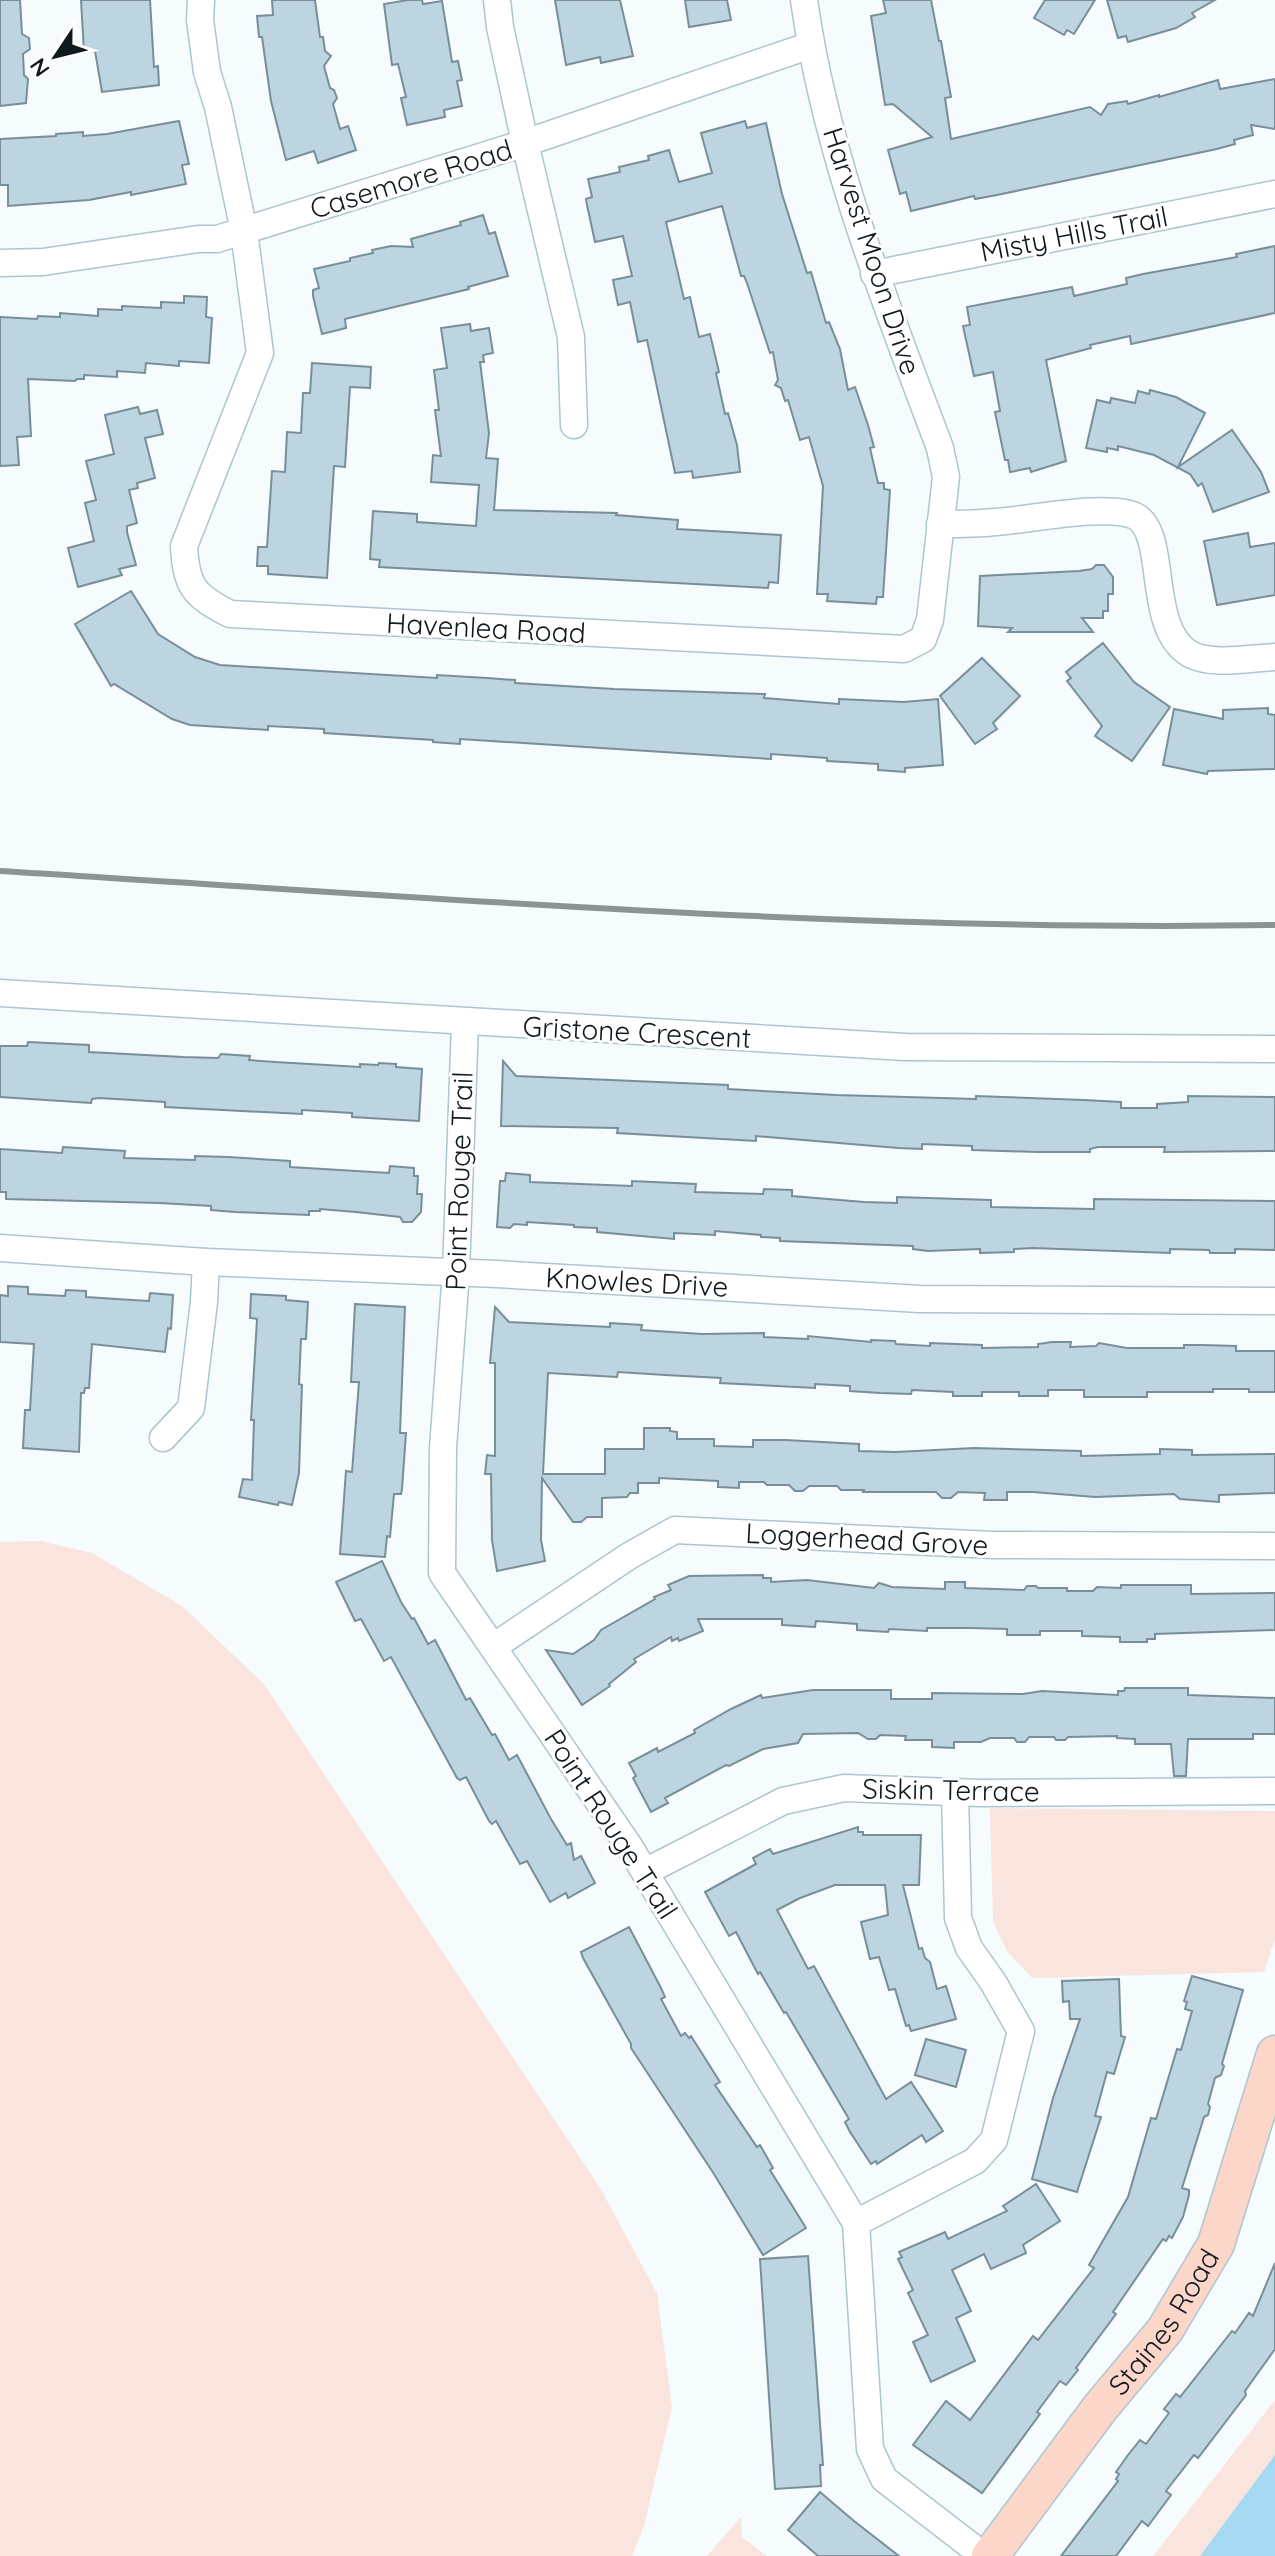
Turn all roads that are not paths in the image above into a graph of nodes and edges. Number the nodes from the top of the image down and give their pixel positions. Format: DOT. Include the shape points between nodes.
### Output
graph roads {
  1 [pos="201,0"];
  2 [pos="497,0"];
  3 [pos="804,0"];
  4 [pos="811,45"];
  5 [pos="525,143"];
  6 [pos="1275,194"];
  7 [pos="244,231"];
  8 [pos="0,263"];
  9 [pos="874,274"];
  10 [pos="925,408"];
  11 [pos="574,425"];
  12 [pos="940,524"];
  13 [pos="1275,657"];
  14 [pos="0,993"];
  15 [pos="465,1023"];
  16 [pos="1275,1049"];
  17 [pos="0,1248"];
  18 [pos="206,1262"];
  19 [pos="456,1272"];
  20 [pos="1275,1301"];
  21 [pos="163,1438"];
  22 [pos="1275,1546"];
  23 [pos="493,1647"];
  24 [pos="1275,1791"];
  25 [pos="955,1792"];
  26 [pos="645,1872"];
  27 [pos="1275,2054"];
  28 [pos="856,2223"];
  29 [pos="987,2556"];
  1 -- 7 [label="street, Havenlea Road" via="207,72"];
  2 -- 5 [label="street"];
  3 -- 4 [label="street, Harvest Moon Drive"];
  4 -- 5 [label="street, Casemore Road"];
  4 -- 9 [label="street, Harvest Moon Drive" via="849,199"];
  5 -- 7 [label="street, Casemore Road"];
  5 -- 11 [label="street" via="571,337"];
  6 -- 9 [label="street, Misty Hills Trail"];
  7 -- 8 [label="street, Casemore Road" via="43,262"];
  7 -- 12 [label="street, Havenlea Road" via="260,353 184,546 191,587 207,603 230,614 904,649 923,639 930,620"];
  9 -- 10 [label="street, Harvest Moon Drive"];
  10 -- 12 [label="street, Havenlea Road" via="946,477"];
  12 -- 13 [label="street" via="1109,512 1137,517 1150,531 1169,630 1180,644 1203,658"];
  14 -- 15 [label="street, Gristone Crescent"];
  15 -- 16 [label="street, Gristone Crescent" via="905,1047"];
  15 -- 19 [label="street, Point Rouge Trail"];
  17 -- 18 [label="street, Knowles Drive"];
  18 -- 19 [label="street, Knowles Drive"];
  18 -- 21 [label="street" via="191,1408"];
  19 -- 20 [label="street, Knowles Drive" via="920,1299"];
  19 -- 23 [label="street, Point Rouge Trail" via="443,1448 442,1573"];
  22 -- 23 [label="street, Loggerhead Grove" via="993,1545 675,1530"];
  23 -- 26 [label="street, Point Rouge Trail"];
  24 -- 25 [label="street, Siskin Terrace"];
  25 -- 26 [label="street, Siskin Terrace" via="844,1788 783,1801"];
  25 -- 28 [label="street" via="958,1918 969,1948 1021,2031 994,2140 975,2161"];
  26 -- 28 [label="street, Point Rouge Trail"];
  27 -- 29 [label="street, Staines Road" via="1216,2244 1165,2330"];
  28 -- 29 [label="street, Point Rouge Trail" via="870,2449 884,2479"];
}
